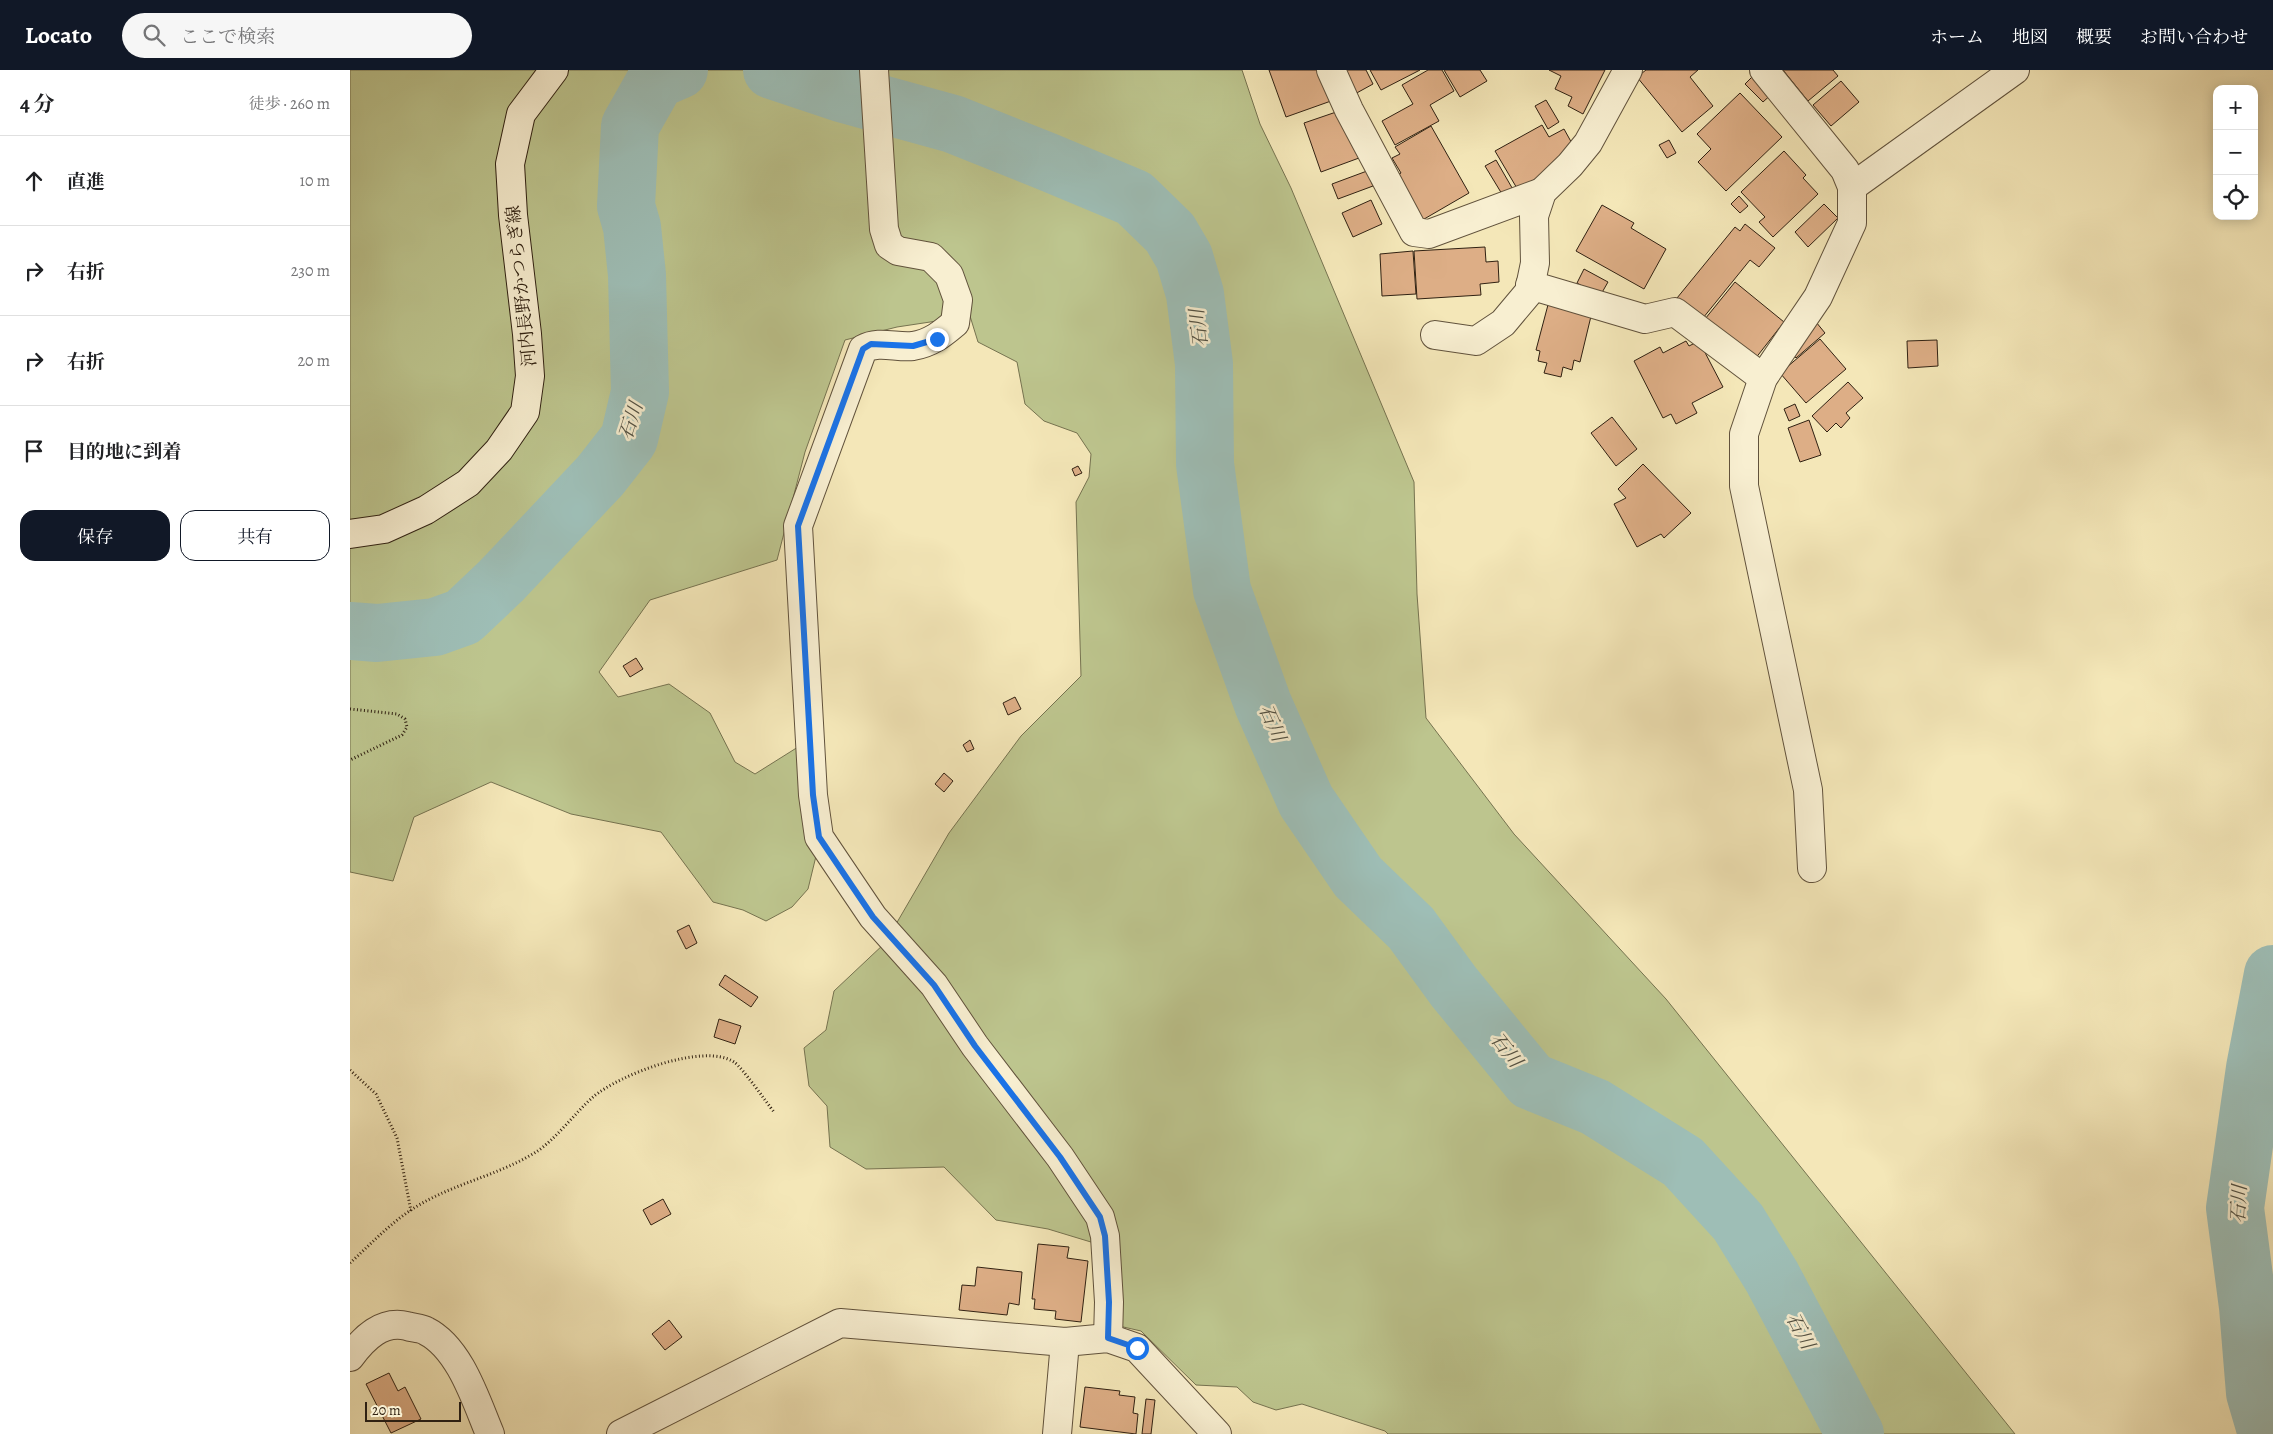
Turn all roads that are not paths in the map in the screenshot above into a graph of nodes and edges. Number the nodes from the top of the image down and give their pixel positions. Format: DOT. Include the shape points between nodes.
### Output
graph roads {
  1 [pos="554,70"];
  2 [pos="874,70"];
  3 [pos="1331,70"];
  4 [pos="1628,70"];
  5 [pos="1764,70"];
  6 [pos="2015,70"];
  7 [pos="1852,187"];
  8 [pos="1542,192"];
  9 [pos="1530,285"];
  10 [pos="1435,335"];
  11 [pos="1763,378"];
  12 [pos="350,534"];
  13 [pos="1812,868"];
  14 [pos="1108,1338"];
  15 [pos="1065,1342"];
  16 [pos="350,1357"];
  17 [pos="490,1434"];
  18 [pos="621,1434"];
  19 [pos="1057,1434"];
  20 [pos="1217,1434"];
  1 -- 12 [label="street, 河内長野かつらぎ線" via="521,114 510,164 530,376 525,412 500,450 468,483 426,510 384,529"];
  2 -- 14 [label="street" via="884,229 889,245 898,251 932,257 949,275 958,300 955,323 937,339 913,346 871,344 863,349 798,526 813,795 819,837 873,917 934,985 1100,1217 1105,1236"];
  3 -- 8 [label="street" via="1414,232 1429,234"];
  4 -- 8 [label="street" via="1588,143"];
  5 -- 7 [label="street" via="1845,170"];
  6 -- 7 [label="street"];
  7 -- 11 [label="street" via="1852,223 1818,297"];
  8 -- 9 [label="street" via="1534,216 1535,264"];
  9 -- 10 [label="street" via="1529,292 1503,323 1476,341"];
  9 -- 11 [label="street" via="1645,319 1675,312"];
  11 -- 13 [label="street" via="1744,434 1744,486 1808,790"];
  14 -- 15 [label="street"];
  14 -- 20 [label="street" via="1137,1348"];
  15 -- 18 [label="street" via="840,1323"];
  15 -- 19 [label="street"];
  16 -- 17 [label="street" via="376,1330 399,1324 426,1331 446,1347 466,1376"];
}
